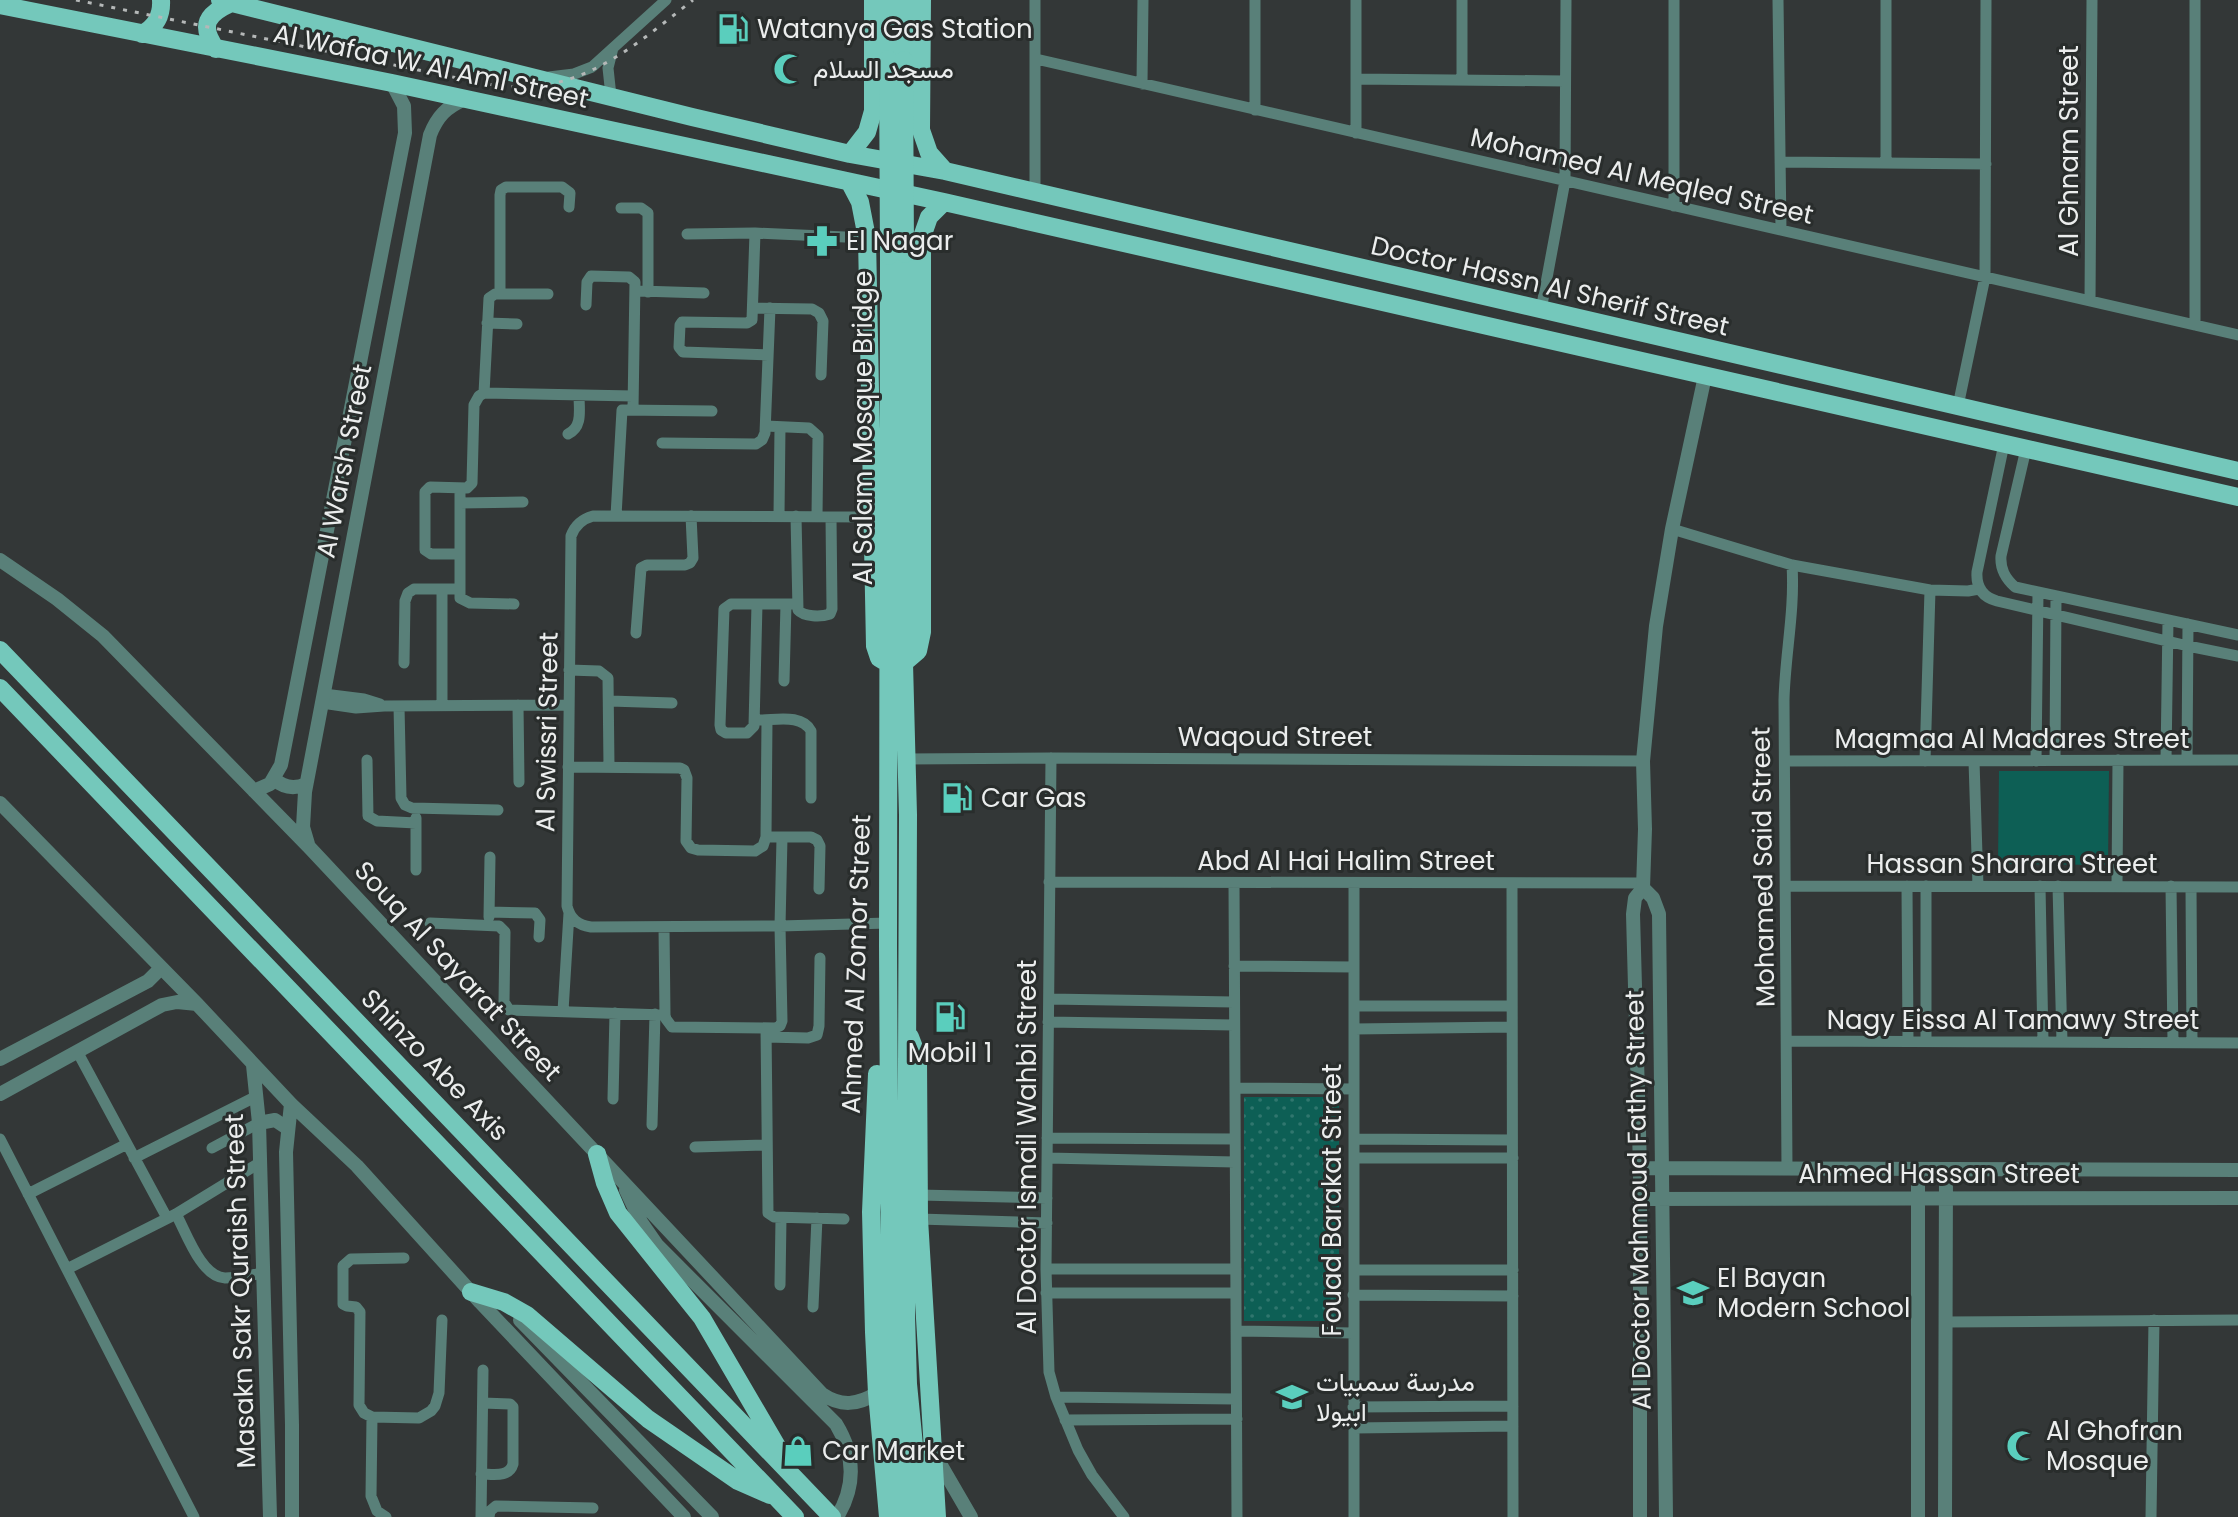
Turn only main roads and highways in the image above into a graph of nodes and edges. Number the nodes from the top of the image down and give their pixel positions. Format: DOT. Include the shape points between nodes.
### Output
graph roads {
  1 [pos="161,0"];
  2 [pos="873,0"];
  3 [pos="888,0"];
  4 [pos="905,0"];
  5 [pos="922,0"];
  6 [pos="226,1"];
  7 [pos="0,5"];
  8 [pos="142,34"];
  9 [pos="216,49"];
  10 [pos="896,60"];
  11 [pos="873,111"];
  12 [pos="692,117"];
  13 [pos="921,122"];
  14 [pos="686,147"];
  15 [pos="850,154"];
  16 [pos="945,171"];
  17 [pos="850,183"];
  18 [pos="944,202"];
  19 [pos="867,238"];
  20 [pos="906,253"];
  21 [pos="1461,292"];
  22 [pos="1455,318"];
  23 [pos="1615,328"];
  24 [pos="1610,354"];
  25 [pos="2238,471"];
  26 [pos="2238,497"];
  27 [pos="0,650"];
  28 [pos="896,664"];
  29 [pos="0,688"];
  30 [pos="906,1032"];
  31 [pos="597,1154"];
  32 [pos="475,1297"];
  33 [pos="893,1387"];
  34 [pos="794,1475"];
  35 [pos="777,1498"];
  36 [pos="795,1517"];
  37 [pos="835,1517"];
  38 [pos="888,1517"];
  39 [pos="905,1517"];
  40 [pos="921,1517"];
  41 [pos="937,1517"];
  1 -- 8 [label="main road" via="157,22"];
  2 -- 11 [label="main road"];
  3 -- 10 [label="main road, Al Salam Mosque Bridge"];
  4 -- 10 [label="main road, Al Salam Mosque Bridge"];
  5 -- 13 [label="main road"];
  6 -- 9 [label="main road" via="208,21 208,37"];
  6 -- 12 [label="main road, Al Wafaa W Al Aml Street"];
  7 -- 8 [label="main road, Al Wafaa W Al Aml Street"];
  8 -- 9 [label="main road, Al Wafaa W Al Aml Street"];
  9 -- 14 [label="main road, Al Wafaa W Al Aml Street"];
  10 -- 20 [label="main road, Al Salam Mosque Bridge, bridge"];
  11 -- 13 [label="main road" via="894,131"];
  11 -- 15 [label="main road" via="867,132"];
  12 -- 14 [label="main road"];
  12 -- 15 [label="main road, Al Wafaa W Al Aml Street"];
  13 -- 16 [label="main road" via="925,146"];
  14 -- 17 [label="main road, Al Wafaa W Al Aml Street"];
  15 -- 16 [label="main road, Doctor Hassn Al Sherif Street"];
  16 -- 21 [label="main road, Doctor Hassn Al Sherif Street"];
  17 -- 18 [label="main road, Doctor Hassn Al Sherif Street"];
  17 -- 19 [label="main road, Ahmed Al Zomor Street"];
  18 -- 20 [label="main road"];
  18 -- 22 [label="main road, Doctor Hassn Al Sherif Street"];
  19 -- 20 [label="main road" via="894,230 908,235"];
  19 -- 28 [label="main road, Ahmed Al Zomor Street" via="875,646 879,658"];
  20 -- 28 [label="main road, Al Salam Mosque Bridge"];
  21 -- 22 [label="main road"];
  21 -- 23 [label="main road, Doctor Hassn Al Sherif Street"];
  22 -- 24 [label="main road, Doctor Hassn Al Sherif Street"];
  23 -- 24 [label="main road"];
  23 -- 25 [label="main road, Doctor Hassn Al Sherif Street"];
  24 -- 26 [label="main road, Doctor Hassn Al Sherif Street"];
  27 -- 34 [label="main road, Shinzo Abe Axis"];
  28 -- 30 [label="main road, Ahmed Al Zomor Street" via="908,815"];
  28 -- 33 [label="main road, Ahmed Al Zomor Street" via="888,923"];
  29 -- 35 [label="main road, Shinzo Abe Axis"];
  30 -- 33 [label="main road" via="906,1315"];
  30 -- 41 [label="main road, Ahmed Al Zomor Street" via="918,1058 919,1219"];
  31 -- 34 [label="main road" via="618,1213 702,1318"];
  32 -- 35 [label="main road" via="504,1302 527,1315 648,1419 738,1481"];
  33 -- 38 [label="main road"];
  33 -- 39 [label="main road"];
  33 -- 40 [label="main road"];
  34 -- 37 [label="main road, Shinzo Abe Axis"];
  35 -- 36 [label="main road, Shinzo Abe Axis"];
}
